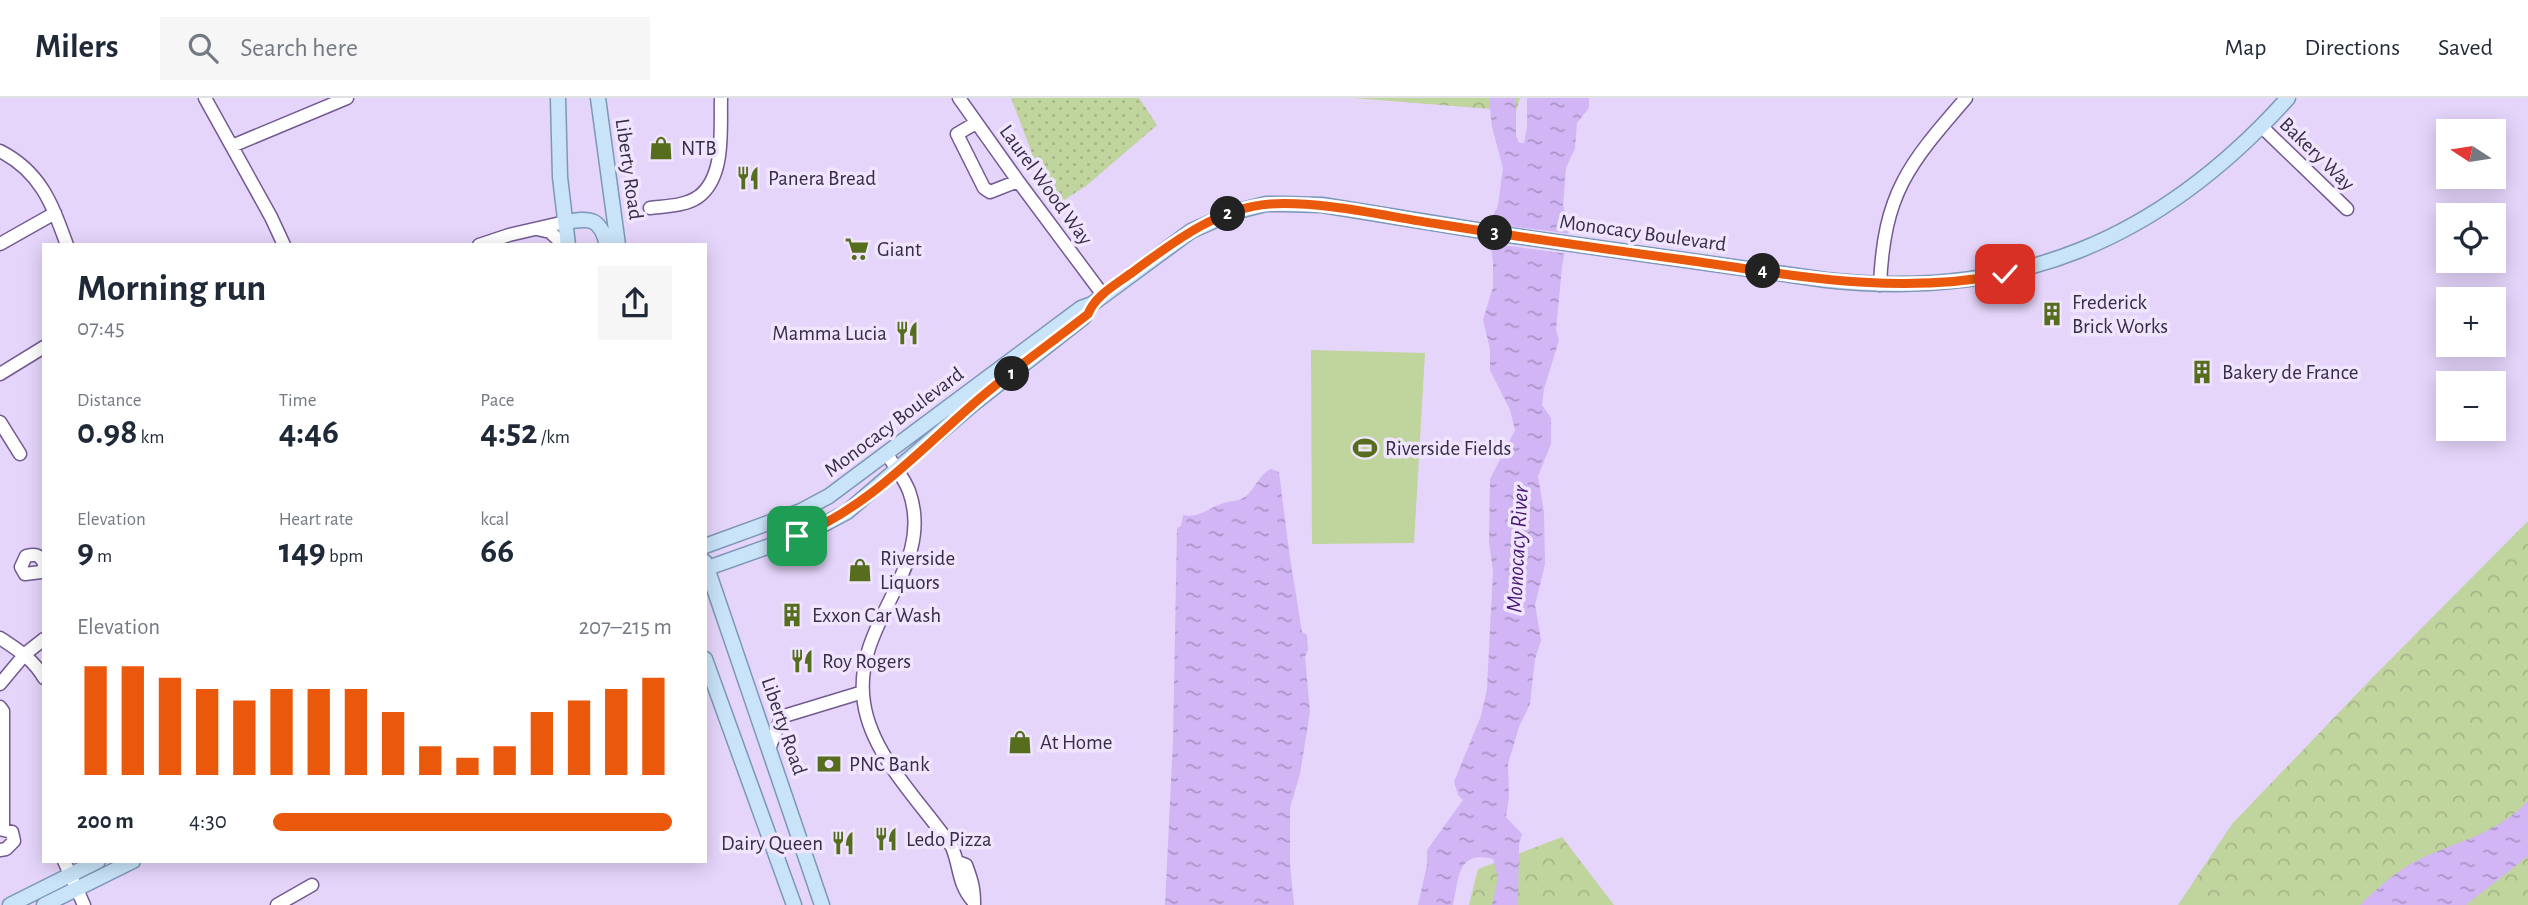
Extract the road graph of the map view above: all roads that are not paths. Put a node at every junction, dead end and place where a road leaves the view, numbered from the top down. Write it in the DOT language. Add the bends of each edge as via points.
graph roads {
  1 [pos="205,98"];
  2 [pos="347,98"];
  3 [pos="558,98"];
  4 [pos="598,98"];
  5 [pos="721,98"];
  6 [pos="959,98"];
  7 [pos="1966,98"];
  8 [pos="2288,98"];
  9 [pos="976,122"];
  10 [pos="2262,127"];
  11 [pos="232,146"];
  12 [pos="0,151"];
  13 [pos="1018,181"];
  14 [pos="650,208"];
  15 [pos="2347,209"];
  16 [pos="55,213"];
  17 [pos="565,222"];
  18 [pos="534,228"];
  19 [pos="67,243"];
  20 [pos="283,243"];
  21 [pos="485,243"];
  22 [pos="564,243"];
  23 [pos="566,243"];
  24 [pos="606,243"];
  25 [pos="618,243"];
  26 [pos="0,244"];
  27 [pos="1880,285"];
  28 [pos="1098,299"];
  29 [pos="42,348"];
  30 [pos="0,374"];
  31 [pos="0,422"];
  32 [pos="20,454"];
  33 [pos="887,454"];
  34 [pos="897,470"];
  35 [pos="707,545"];
  36 [pos="707,566"];
  37 [pos="707,569"];
  38 [pos="0,638"];
  39 [pos="42,641"];
  40 [pos="25,654"];
  41 [pos="707,665"];
  42 [pos="42,674"];
  43 [pos="0,684"];
  44 [pos="863,692"];
  45 [pos="0,707"];
  46 [pos="769,750"];
  47 [pos="1,829"];
  48 [pos="0,850"];
  49 [pos="94,863"];
  50 [pos="123,863"];
  51 [pos="71,874"];
  52 [pos="312,885"];
  53 [pos="974,903"];
  54 [pos="10,905"];
  55 [pos="44,905"];
  56 [pos="84,905"];
  57 [pos="277,905"];
  58 [pos="794,905"];
  59 [pos="822,905"];
  1 -- 11 [label="street"];
  2 -- 11 [label="street"];
  3 -- 17 [label="main road"];
  4 -- 25 [label="main road, Liberty Road"];
  5 -- 14 [label="street" via="718,152 707,188 690,201"];
  6 -- 9 [label="street, Laurel Wood Way"];
  7 -- 27 [label="street" via="1921,150 1900,186 1885,232"];
  8 -- 10 [label="main road, Monocacy Boulevard"];
  9 -- 13 [label="street, Laurel Wood Way"];
  9 -- 13 [label="street" via="957,134 984,188 990,192"];
  10 -- 15 [label="street, Bakery Way"];
  10 -- 27 [label="main road, Monocacy Boulevard" via="2162,210 2073,254 1981,279"];
  11 -- 20 [label="street"];
  12 -- 16 [label="street" via="26,168 42,186"];
  13 -- 28 [label="street, Laurel Wood Way"];
  16 -- 19 [label="street"];
  16 -- 26 [label="street"];
  17 -- 18 [label="street"];
  17 -- 23 [label="main road"];
  17 -- 24 [label="main road" via="594,221"];
  18 -- 21 [label="street"];
  18 -- 22 [label="street" via="550,232"];
  27 -- 28 [label="main road, Monocacy Boulevard" via="1322,205 1266,204 1191,231"];
  28 -- 33 [label="main road, Monocacy Boulevard" via="1081,307"];
  28 -- 34 [label="main road, Monocacy Boulevard" via="1088,314"];
  29 -- 30 [label="street"];
  31 -- 32 [label="street"];
  33 -- 34 [label="street"];
  33 -- 35 [label="main road, Monocacy Boulevard" via="815,505"];
  34 -- 36 [label="main road, Monocacy Boulevard" via="859,504 823,526"];
  34 -- 44 [label="street" via="912,505 912,546 868,646"];
  37 -- 46 [label="main road, Liberty Road"];
  38 -- 40 [label="street"];
  39 -- 40 [label="street"];
  40 -- 42 [label="street"];
  40 -- 43 [label="street"];
  41 -- 58 [label="main road"];
  44 -- 46 [label="street" via="784,716"];
  44 -- 53 [label="street" via="879,746 952,847 966,893"];
  45 -- 47 [label="street" via="4,711"];
  46 -- 59 [label="main road, Liberty Road"];
  47 -- 48 [label="street" via="12,831 14,841"];
  49 -- 51 [label="main road"];
  50 -- 51 [label="main road"];
  51 -- 54 [label="main road"];
  51 -- 55 [label="main road"];
  51 -- 56 [label="street"];
  52 -- 57 [label="street"];
}
